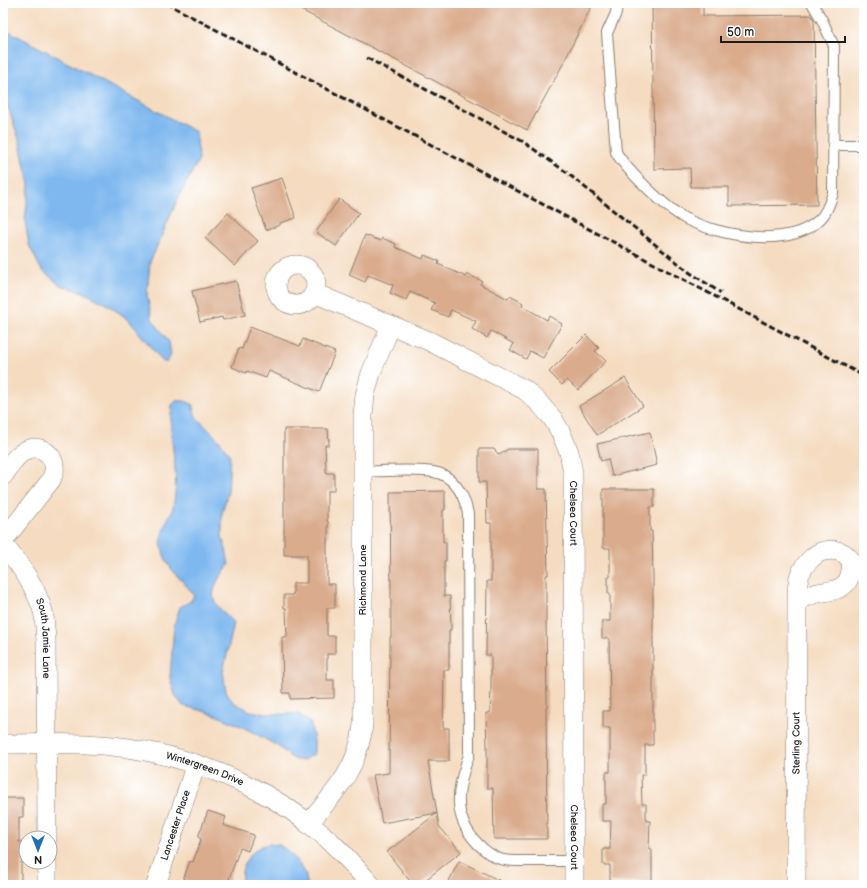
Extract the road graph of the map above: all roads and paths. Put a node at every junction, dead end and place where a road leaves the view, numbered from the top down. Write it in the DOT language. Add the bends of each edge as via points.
graph roads {
  1 [pos="617,3"];
  2 [pos="812,3"];
  3 [pos="834,145"];
  4 [pos="864,145"];
  5 [pos="314,293"];
  6 [pos="391,325"];
  7 [pos="363,472"];
  8 [pos="3,476"];
  9 [pos="3,542"];
  10 [pos="796,601"];
  11 [pos="3,744"];
  12 [pos="47,744"];
  13 [pos="196,764"];
  14 [pos="308,824"];
  15 [pos="47,830"];
  16 [pos="574,861"];
  17 [pos="47,870"];
  18 [pos="47,885"];
  19 [pos="156,885"];
  20 [pos="371,885"];
  21 [pos="574,885"];
  22 [pos="796,885"];
  1 -- 3 [label="lane" via="616,13 607,33 616,152 620,160 656,196 685,218 715,231 742,235 776,237 807,228 820,220 833,193"];
  2 -- 3 [label="lane" via="834,46"];
  3 -- 4 [label="lane"];
  5 -- 6 [label="street, Chelsea Court"];
  6 -- 7 [label="street, Richmond Lane" via="371,373 365,395"];
  6 -- 16 [label="street, Chelsea Court" via="429,340 525,390 553,419 569,452 573,473"];
  7 -- 14 [label="street, Richmond Lane" via="362,740 347,775"];
  7 -- 16 [label="lane" via="425,471 441,474 452,482 466,501 469,755 460,781 458,797 467,830 487,852 500,859"];
  8 -- 9 [label="street" via="16,457 31,448 42,449 49,454 53,463 51,480"];
  9 -- 12 [label="street, South Jamie Lane" via="22,567 43,612 46,640"];
  10 -- 22 [label="street, Sterling Court"];
  11 -- 12 [label="street, Wintergreen Drive"];
  12 -- 13 [label="street, Wintergreen Drive" via="88,744 142,750"];
  12 -- 15 [label="street"];
  13 -- 14 [label="street, Wintergreen Drive" via="265,794 294,811"];
  13 -- 19 [label="street, Lancester Place"];
  14 -- 20 [label="street, Wintergreen Drive" via="323,834"];
  16 -- 21 [label="street, Chelsea Court"];
  17 -- 18 [label="street"];
}
